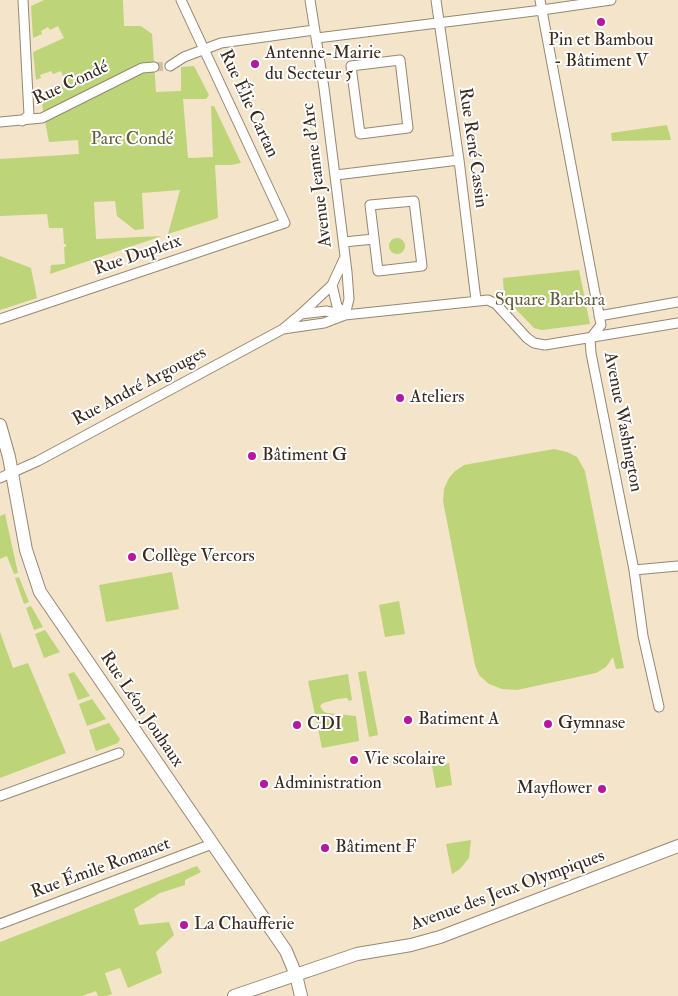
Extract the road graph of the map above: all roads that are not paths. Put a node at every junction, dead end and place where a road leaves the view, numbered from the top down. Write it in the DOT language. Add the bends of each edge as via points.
graph roads {
  1 [pos="24,0"];
  2 [pos="181,0"];
  3 [pos="310,0"];
  4 [pos="436,0"];
  5 [pos="540,0"];
  6 [pos="611,0"];
  7 [pos="542,10"];
  8 [pos="440,23"];
  9 [pos="316,34"];
  10 [pos="204,49"];
  11 [pos="170,66"];
  12 [pos="351,66"];
  13 [pos="154,67"];
  14 [pos="26,120"];
  15 [pos="0,122"];
  16 [pos="459,160"];
  17 [pos="336,175"];
  18 [pos="285,223"];
  19 [pos="374,239"];
  20 [pos="344,242"];
  21 [pos="344,258"];
  22 [pos="332,285"];
  23 [pos="476,300"];
  24 [pos="678,302"];
  25 [pos="301,314"];
  26 [pos="345,315"];
  27 [pos="599,316"];
  28 [pos="0,319"];
  29 [pos="678,323"];
  30 [pos="283,329"];
  31 [pos="590,339"];
  32 [pos="0,424"];
  33 [pos="6,475"];
  34 [pos="678,566"];
  35 [pos="634,570"];
  36 [pos="659,706"];
  37 [pos="119,753"];
  38 [pos="0,796"];
  39 [pos="212,844"];
  40 [pos="678,846"];
  41 [pos="0,924"];
  42 [pos="296,975"];
  43 [pos="234,996"];
  44 [pos="301,996"];
  1 -- 14 [label="street" via="29,115"];
  2 -- 10 [label="street, Rue Élie Cartan"];
  3 -- 9 [label="street, Avenue Jeanne d'Arc"];
  4 -- 8 [label="street, Rue René Cassin"];
  5 -- 7 [label="street, Avenue Washington"];
  6 -- 7 [label="street"];
  7 -- 8 [label="street"];
  7 -- 27 [label="street, Avenue Washington"];
  8 -- 9 [label="street"];
  8 -- 16 [label="street, Rue René Cassin"];
  9 -- 10 [label="street" via="220,43"];
  9 -- 17 [label="street, Avenue Jeanne d'Arc"];
  10 -- 11 [label="street"];
  10 -- 18 [label="street, Rue Élie Cartan"];
  12 -- 12 [label="street" via="400,60 408,128 360,134"];
  13 -- 14 [label="street, Rue Condé" via="142,68 42,118"];
  14 -- 15 [label="street, Rue Condé"];
  16 -- 17 [label="street"];
  16 -- 23 [label="street, Rue René Cassin"];
  17 -- 20 [label="street, Avenue Jeanne d'Arc"];
  18 -- 28 [label="street, Rue Dupleix"];
  19 -- 19 [label="street" via="370,205 414,201 422,266 378,271"];
  19 -- 20 [label="street"];
  20 -- 21 [label="street, Avenue Jeanne d'Arc"];
  21 -- 22 [label="street, Avenue Jeanne d'Arc"];
  21 -- 26 [label="street, Avenue Jeanne d'Arc" via="349,299"];
  22 -- 25 [label="street, Rue André Argouges"];
  22 -- 26 [label="street" via="336,306"];
  23 -- 26 [label="street"];
  23 -- 31 [label="street" via="496,304 534,343 545,345"];
  24 -- 27 [label="street"];
  25 -- 26 [label="street" via="326,311"];
  25 -- 30 [label="street, Rue André Argouges"];
  26 -- 30 [label="street, Rue André Argouges" via="324,323"];
  27 -- 31 [label="street, Avenue Washington" via="602,326"];
  29 -- 31 [label="street"];
  30 -- 33 [label="street, Rue André Argouges" via="38,461"];
  31 -- 35 [label="street, Avenue Washington"];
  32 -- 33 [label="street, Rue Léon Jouhaux"];
  33 -- 39 [label="street, Rue Léon Jouhaux" via="40,592"];
  34 -- 35 [label="street"];
  35 -- 36 [label="street, Avenue Washington" via="643,636"];
  37 -- 38 [label="street"];
  39 -- 41 [label="street, Rue Émile Romanet"];
  39 -- 42 [label="street, Rue Léon Jouhaux" via="286,951"];
  40 -- 42 [label="street, Avenue des Jeux Olympiques" via="440,938 357,954"];
  42 -- 43 [label="street, Avenue des Jeux Olympiques"];
  42 -- 44 [label="street, Rue Léon Jouhaux"];
}
